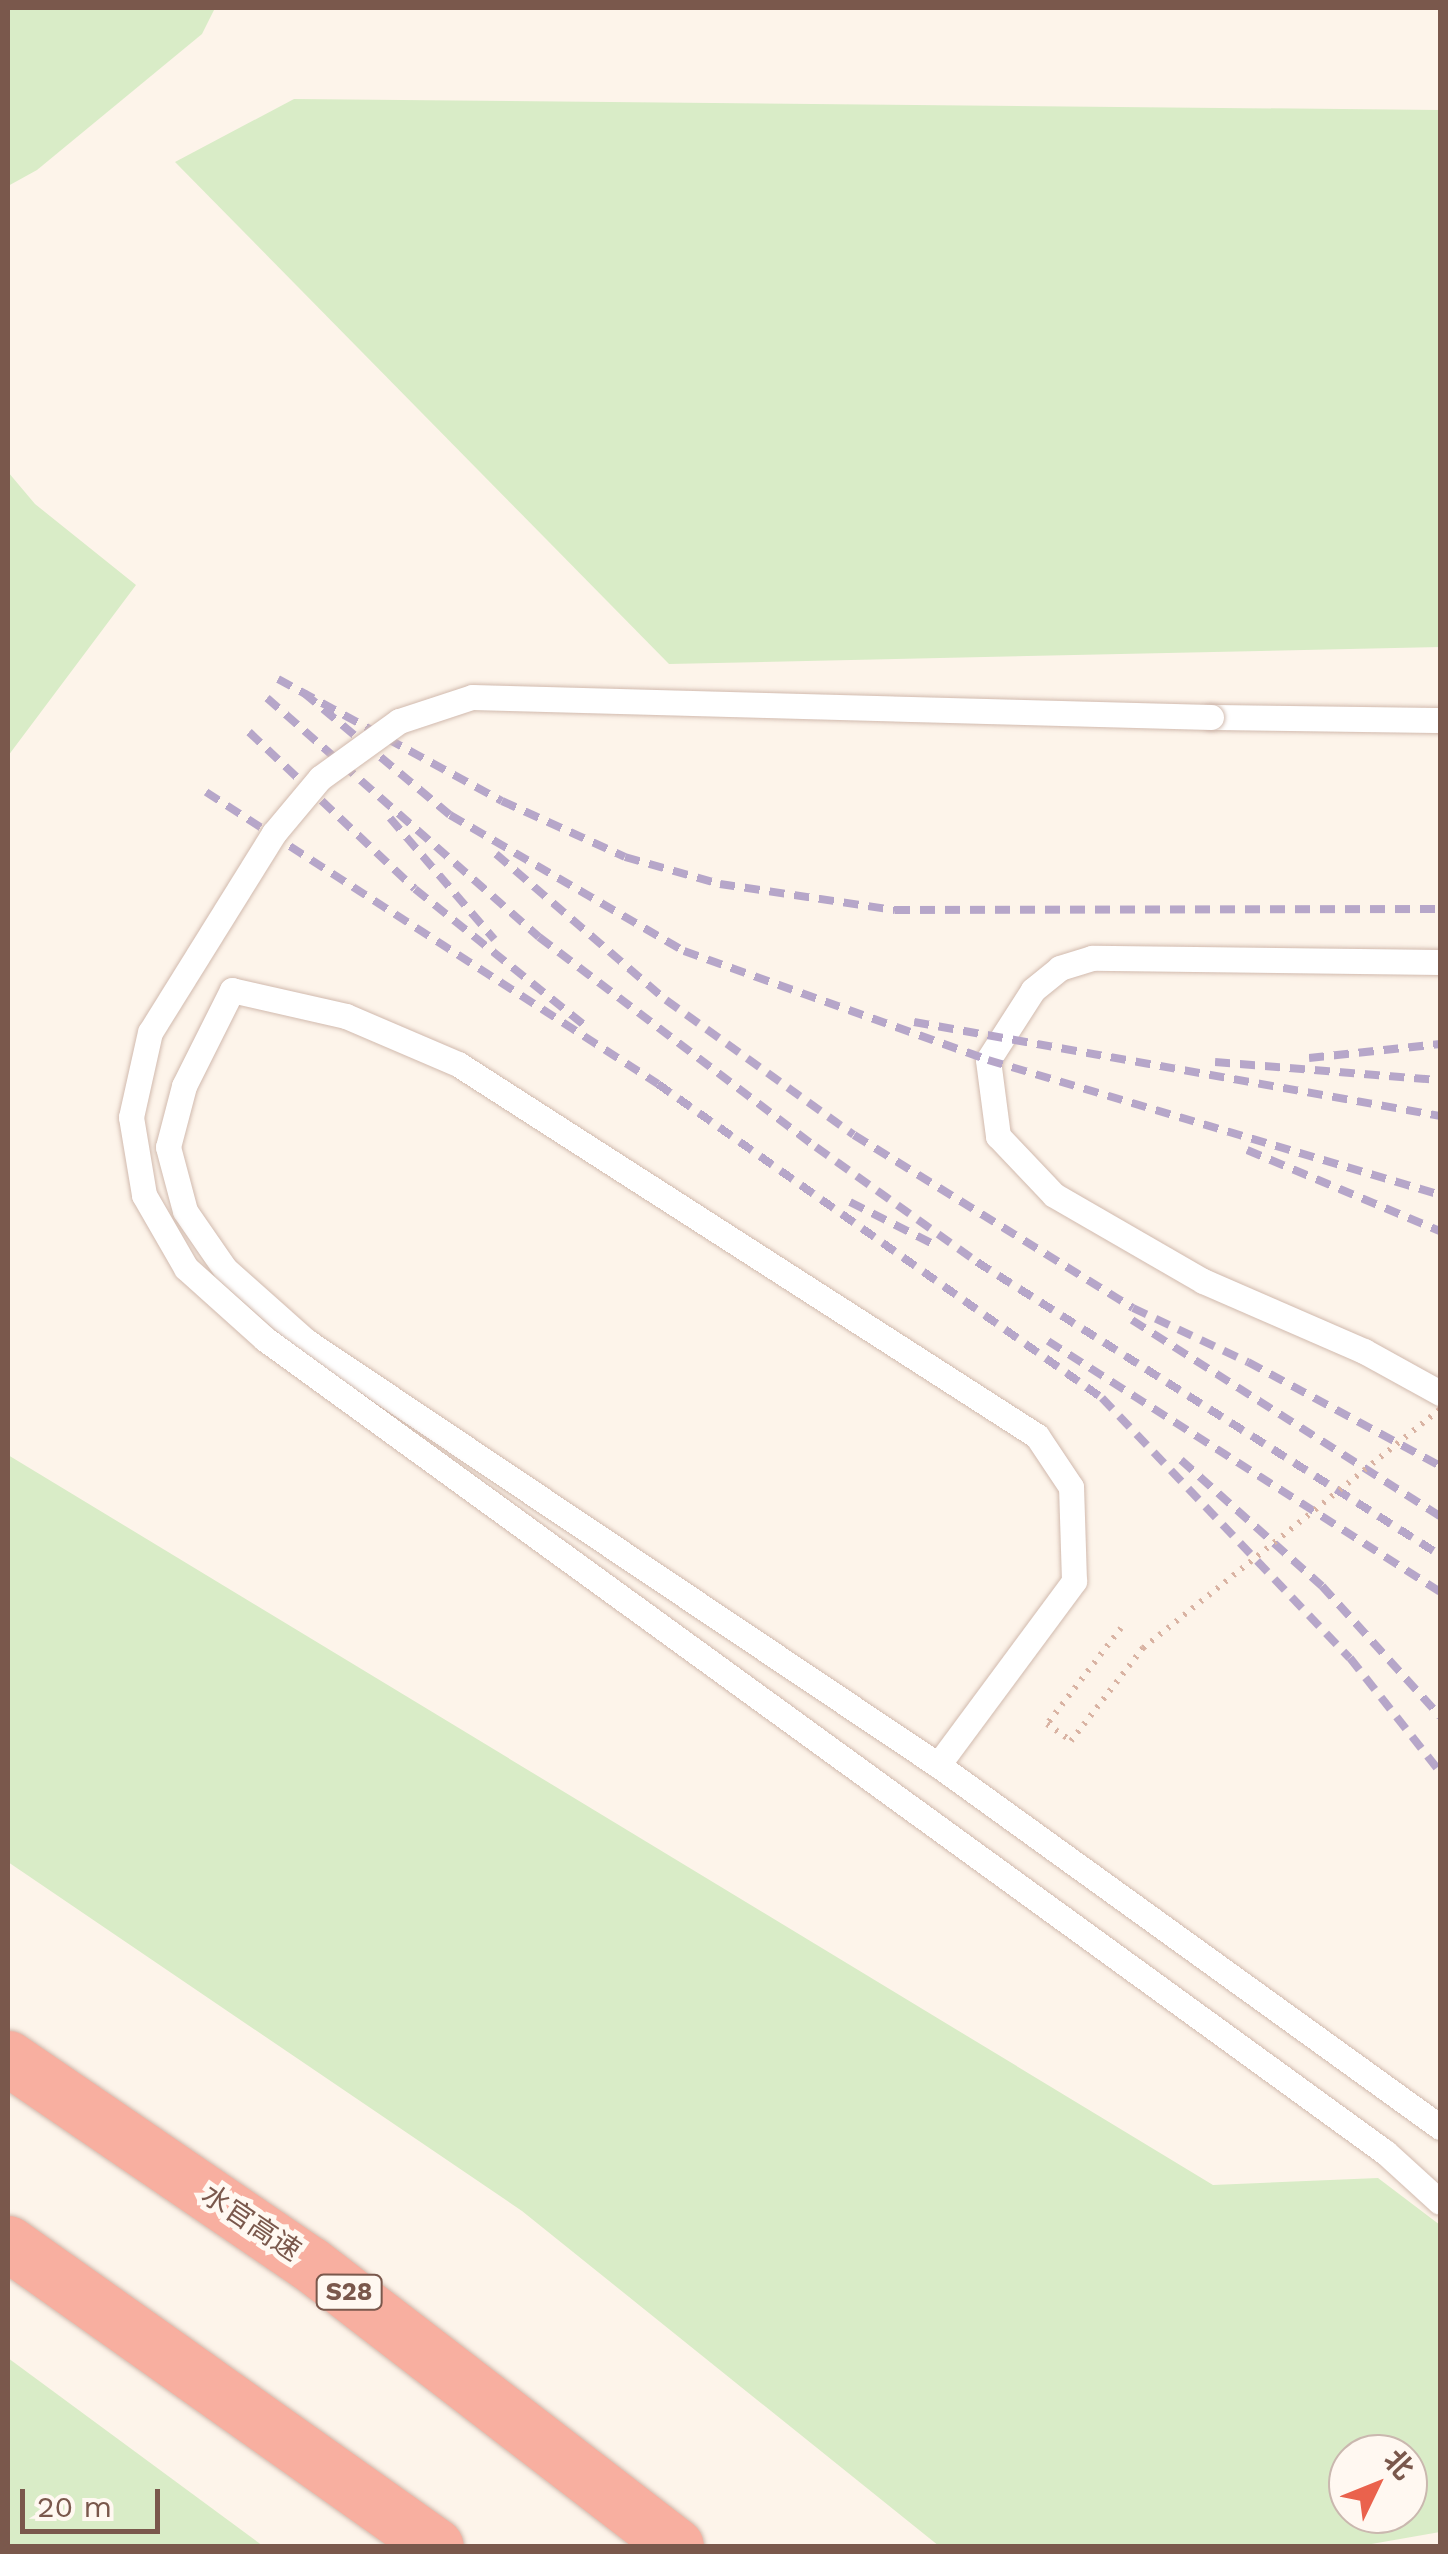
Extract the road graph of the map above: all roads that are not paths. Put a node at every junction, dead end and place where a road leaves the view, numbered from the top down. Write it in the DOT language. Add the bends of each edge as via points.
graph roads {
  1 [pos="1440,720"];
  2 [pos="1440,962"];
  3 [pos="1440,1394"];
  4 [pos="938,1765"];
  5 [pos="8,2058"];
  6 [pos="1440,2127"];
  7 [pos="1440,2202"];
  8 [pos="8,2243"];
  9 [pos="436,2546"];
  10 [pos="676,2546"];
  1 -- 7 [label="lane, bridge" via="472,697 399,722 320,778 274,833 150,1032 132,1118 144,1195 186,1268 265,1339 1385,2152"];
  2 -- 3 [label="lane" via="1092,958 1060,968 1033,990 988,1060 998,1136 1054,1195 1202,1281 1364,1351"];
  4 -- 4 [label="lane" via="1074,1580 1071,1488 1037,1436 458,1064 346,1016 232,990 184,1086 168,1147 185,1211 226,1269 306,1341"];
  4 -- 6 [label="lane"];
  5 -- 10 [label="highway, 水官高速 / S28" via="310,2262"];
  8 -- 9 [label="highway"];
}
